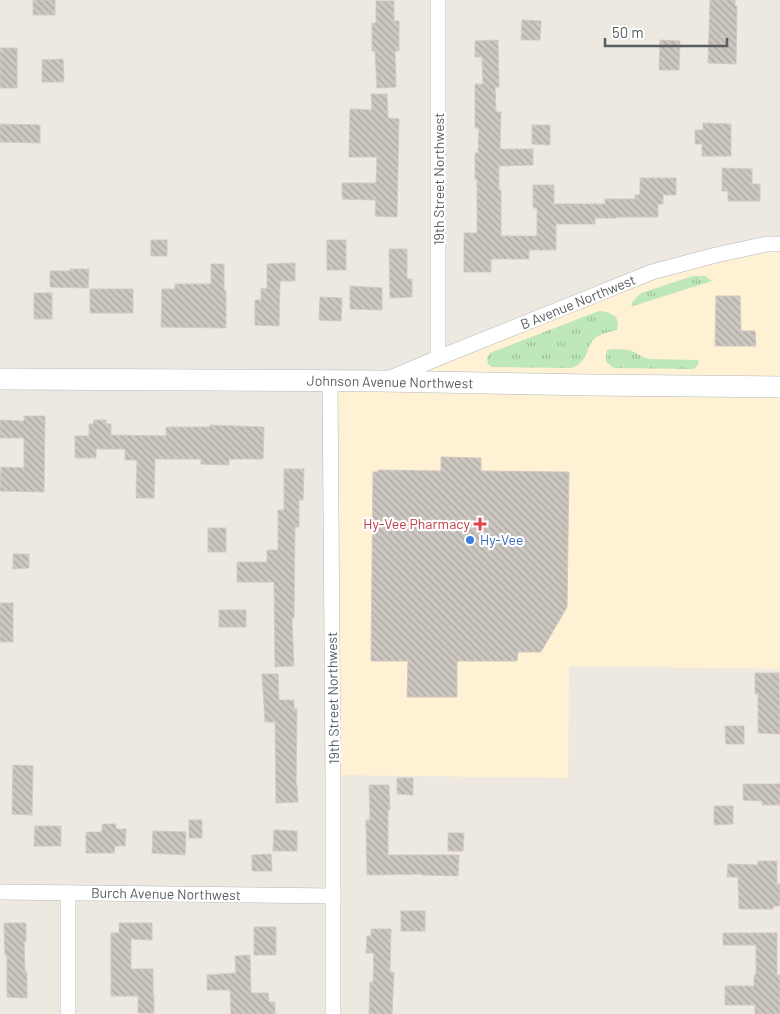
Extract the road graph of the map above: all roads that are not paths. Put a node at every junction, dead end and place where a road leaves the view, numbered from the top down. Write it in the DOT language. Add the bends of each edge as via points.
graph roads {
  1 [pos="438,0"];
  2 [pos="780,244"];
  3 [pos="438,358"];
  4 [pos="0,379"];
  5 [pos="330,381"];
  6 [pos="382,381"];
  7 [pos="780,387"];
  8 [pos="0,892"];
  9 [pos="68,893"];
  10 [pos="333,896"];
  11 [pos="68,1014"];
  12 [pos="334,1014"];
  1 -- 3 [label="street, 19th Street Northwest"];
  2 -- 3 [label="street, B Avenue Northwest" via="716,254 652,272"];
  3 -- 6 [label="street, B Avenue Northwest"];
  4 -- 5 [label="street, Johnson Avenue Northwest"];
  5 -- 6 [label="street, Johnson Avenue Northwest"];
  5 -- 10 [label="street, 19th Street Northwest"];
  6 -- 7 [label="street, Johnson Avenue Northwest"];
  8 -- 9 [label="street, Burch Avenue Northwest"];
  9 -- 10 [label="street, Burch Avenue Northwest"];
  9 -- 11 [label="street"];
  10 -- 12 [label="street, 19th Street Northwest"];
}
